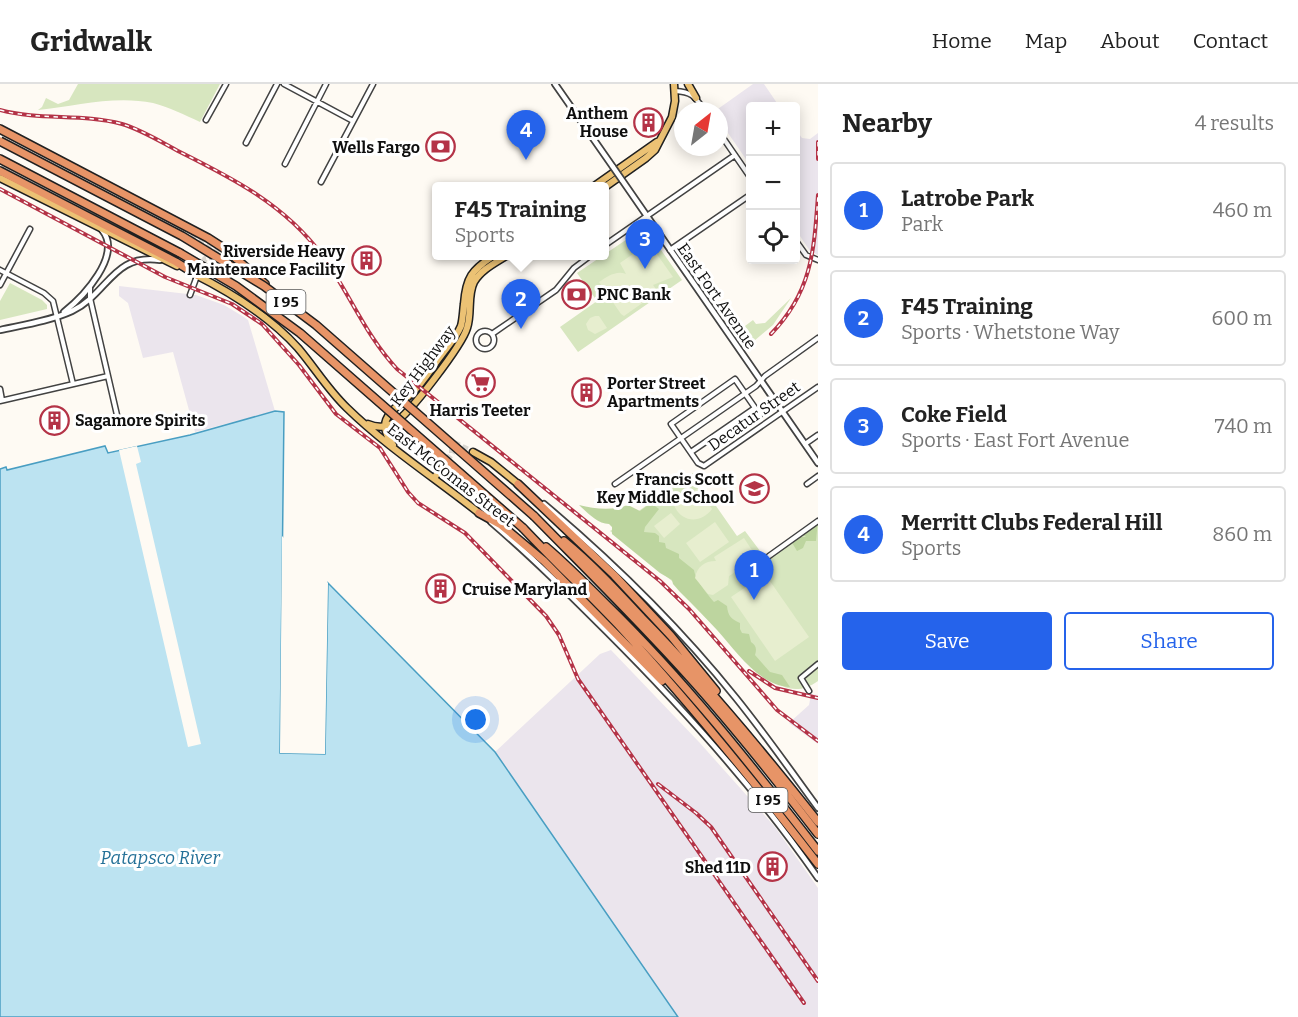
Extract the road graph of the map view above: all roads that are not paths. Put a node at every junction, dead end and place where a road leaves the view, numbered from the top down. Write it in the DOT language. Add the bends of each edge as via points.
graph roads {
  1 [pos="226,84"];
  2 [pos="278,84"];
  3 [pos="284,84"];
  4 [pos="327,84"];
  5 [pos="373,84"];
  6 [pos="556,84"];
  7 [pos="688,84"];
  8 [pos="674,88"];
  9 [pos="696,98"];
  10 [pos="317,102"];
  11 [pos="699,102"];
  12 [pos="206,120"];
  13 [pos="353,121"];
  14 [pos="0,129"];
  15 [pos="0,141"];
  16 [pos="658,142"];
  17 [pos="246,143"];
  18 [pos="728,145"];
  19 [pos="735,155"];
  20 [pos="0,159"];
  21 [pos="285,164"];
  22 [pos="0,171"];
  23 [pos="746,171"];
  24 [pos="0,178"];
  25 [pos="321,182"];
  26 [pos="599,182"];
  27 [pos="609,184"];
  28 [pos="746,198"];
  29 [pos="646,216"];
  30 [pos="98,227"];
  31 [pos="30,229"];
  32 [pos="609,242"];
  33 [pos="800,247"];
  34 [pos="670,250"];
  35 [pos="486,260"];
  36 [pos="499,260"];
  37 [pos="583,260"];
  38 [pos="818,260"];
  39 [pos="166,261"];
  40 [pos="0,270"];
  41 [pos="197,273"];
  42 [pos="6,274"];
  43 [pos="266,284"];
  44 [pos="0,285"];
  45 [pos="90,287"];
  46 [pos="190,295"];
  47 [pos="90,298"];
  48 [pos="81,305"];
  49 [pos="93,312"];
  50 [pos="57,316"];
  51 [pos="0,330"];
  52 [pos="492,334"];
  53 [pos="818,338"];
  54 [pos="108,376"];
  55 [pos="761,381"];
  56 [pos="73,384"];
  57 [pos="818,387"];
  58 [pos="0,389"];
  59 [pos="745,393"];
  60 [pos="1,401"];
  61 [pos="755,408"];
  62 [pos="782,411"];
  63 [pos="117,415"];
  64 [pos="760,415"];
  65 [pos="359,419"];
  66 [pos="385,427"];
  67 [pos="818,435"];
  68 [pos="681,438"];
  69 [pos="805,444"];
  70 [pos="397,449"];
  71 [pos="473,452"];
  72 [pos="691,452"];
  73 [pos="818,463"];
  74 [pos="442,468"];
  75 [pos="818,476"];
  76 [pos="434,478"];
  77 [pos="518,484"];
  78 [pos="615,484"];
  79 [pos="807,484"];
  80 [pos="479,513"];
  81 [pos="534,516"];
  82 [pos="818,521"];
  83 [pos="524,528"];
  84 [pos="769,556"];
  85 [pos="818,664"];
  86 [pos="809,691"];
  87 [pos="736,720"];
  88 [pos="716,737"];
  89 [pos="818,808"];
  90 [pos="818,822"];
  91 [pos="818,834"];
  92 [pos="818,851"];
  93 [pos="818,864"];
  94 [pos="818,878"];
  1 -- 12 [label="street"];
  2 -- 17 [label="street"];
  3 -- 10 [label="street"];
  4 -- 10 [label="street"];
  5 -- 13 [label="street"];
  6 -- 29 [label="street, East Fort Avenue, bridge"];
  7 -- 9 [label="main road"];
  8 -- 9 [label="street"];
  8 -- 16 [label="main road" via="672,117"];
  9 -- 11 [label="street"];
  10 -- 13 [label="street"];
  10 -- 21 [label="street"];
  13 -- 25 [label="street"];
  14 -- 43 [label="highway" via="215,242"];
  15 -- 81 [label="highway, I 95, bridge" via="190,240 264,286 316,325"];
  16 -- 26 [label="main road"];
  16 -- 27 [label="main road" via="650,155"];
  18 -- 19 [label="street"];
  19 -- 23 [label="street"];
  19 -- 29 [label="street"];
  20 -- 83 [label="highway, I 95, bridge" via="180,253 255,300 312,343"];
  22 -- 41 [label="highway"];
  24 -- 30 [label="main road, East McComas Street"];
  28 -- 34 [label="street"];
  29 -- 32 [label="street"];
  29 -- 34 [label="street, East Fort Avenue"];
  30 -- 39 [label="main road, East McComas Street"];
  30 -- 45 [label="street" via="109,242 106,258"];
  31 -- 42 [label="street"];
  33 -- 38 [label="street"];
  34 -- 55 [label="street, East Fort Avenue"];
  35 -- 66 [label="main road, Key Highway" via="467,282 456,337 412,393 391,411"];
  36 -- 66 [label="main road, Key Highway" via="475,282 468,326 459,344 402,417"];
  37 -- 52 [label="street" via="556,290"];
  39 -- 41 [label="main road, East McComas Street"];
  39 -- 47 [label="street" via="146,259 127,263"];
  40 -- 42 [label="street"];
  41 -- 46 [label="street"];
  41 -- 65 [label="main road, East McComas Street" via="280,330"];
  42 -- 44 [label="street"];
  42 -- 50 [label="street" via="49,296"];
  45 -- 47 [label="street"];
  45 -- 50 [label="street"];
  47 -- 48 [label="street"];
  47 -- 49 [label="street"];
  48 -- 49 [label="street"];
  48 -- 50 [label="street"];
  49 -- 54 [label="street"];
  50 -- 51 [label="street"];
  50 -- 56 [label="street"];
  52 -- 52 [label="street" via="486,330 479,332 477,345 484,349 492,346"];
  53 -- 55 [label="street"];
  54 -- 56 [label="street"];
  54 -- 63 [label="street"];
  55 -- 59 [label="street"];
  55 -- 62 [label="street, East Fort Avenue"];
  56 -- 60 [label="street"];
  57 -- 62 [label="street, Decatur Street"];
  58 -- 60 [label="street"];
  59 -- 61 [label="street"];
  59 -- 68 [label="street"];
  59 -- 68 [label="street" via="735,379 671,424"];
  61 -- 64 [label="street"];
  61 -- 72 [label="street"];
  62 -- 69 [label="street, East Fort Avenue"];
  62 -- 72 [label="street, Decatur Street" via="704,466"];
  65 -- 66 [label="main road, Key Highway"];
  65 -- 70 [label="main road, East McComas Street"];
  66 -- 70 [label="main road, Key Highway"];
  67 -- 69 [label="street"];
  68 -- 72 [label="street"];
  68 -- 78 [label="street"];
  69 -- 73 [label="street, East Fort Avenue"];
  70 -- 76 [label="main road, East McComas Street"];
  71 -- 77 [label="main road, East McComas Street"];
  74 -- 76 [label="main road"];
  75 -- 79 [label="street"];
  76 -- 80 [label="main road, East McComas Street"];
  77 -- 87 [label="highway" via="642,604 695,664"];
  77 -- 89 [label="street, East McComas Street" via="592,545 653,604 735,697"];
  80 -- 88 [label="highway" via="501,525 556,573"];
  80 -- 94 [label="street, East McComas Street" via="547,572 650,676 752,791"];
  81 -- 87 [label="highway, I 95" via="626,601"];
  81 -- 91 [label="highway, I 95" via="691,678"];
  82 -- 84 [label="street"];
  83 -- 88 [label="highway, I 95" via="622,629"];
  83 -- 92 [label="highway, I 95" via="574,572 664,664"];
  85 -- 86 [label="street" via="801,678"];
  87 -- 90 [label="highway, I 95"];
  88 -- 93 [label="highway, I 95"];
}
